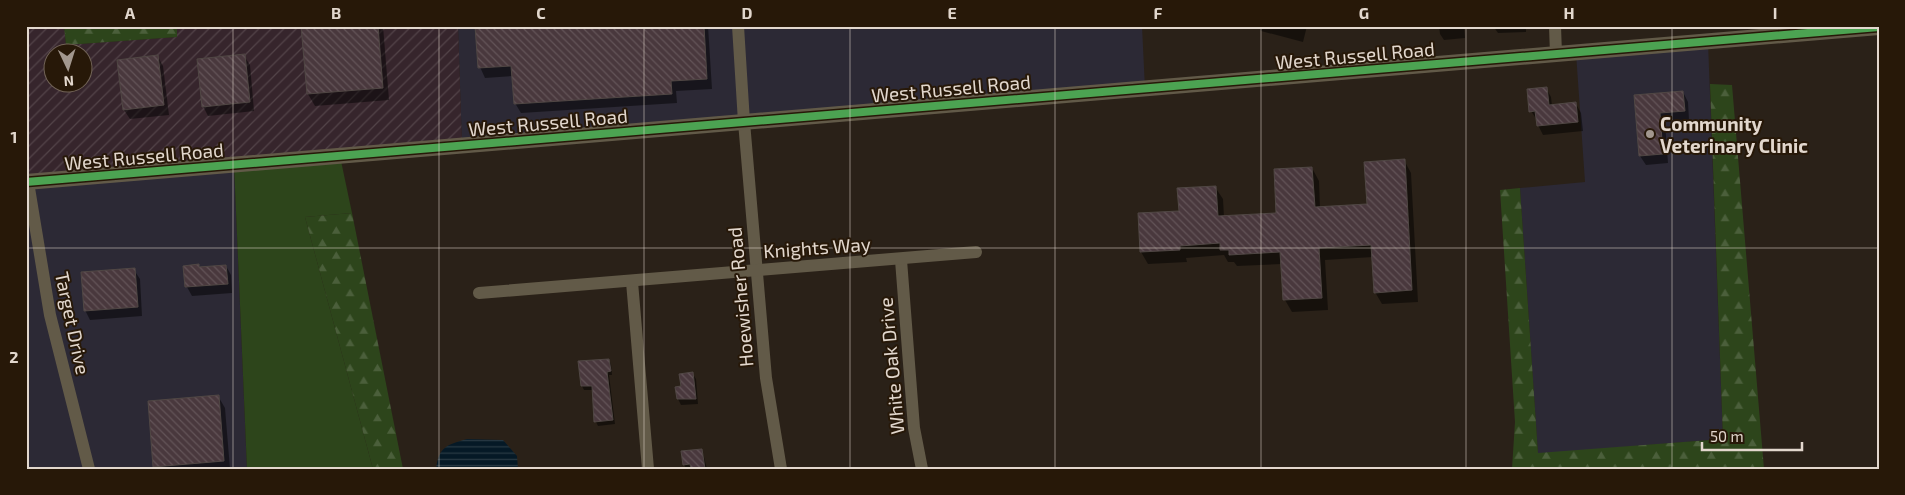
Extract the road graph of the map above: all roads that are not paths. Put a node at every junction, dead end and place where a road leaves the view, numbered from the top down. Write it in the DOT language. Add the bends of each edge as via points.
graph roads {
  1 [pos="738,26"];
  2 [pos="1554,26"];
  3 [pos="1879,27"];
  4 [pos="1556,54"];
  5 [pos="744,122"];
  6 [pos="27,182"];
  7 [pos="976,252"];
  8 [pos="901,260"];
  9 [pos="756,271"];
  10 [pos="632,282"];
  11 [pos="479,293"];
  12 [pos="89,469"];
  13 [pos="648,469"];
  14 [pos="781,469"];
  15 [pos="922,469"];
  1 -- 5 [label="street, Hoewisher Road"];
  2 -- 4 [label="street"];
  3 -- 4 [label="street, West Russell Road"];
  4 -- 5 [label="street, West Russell Road"];
  5 -- 6 [label="street, West Russell Road"];
  5 -- 9 [label="street, Hoewisher Road"];
  6 -- 12 [label="street, Target Drive" via="50,315"];
  7 -- 8 [label="street, Knights Way"];
  8 -- 9 [label="street, Knights Way"];
  8 -- 15 [label="street, White Oak Drive" via="914,428"];
  9 -- 10 [label="street, Knights Way"];
  9 -- 14 [label="street, Hoewisher Road" via="766,378"];
  10 -- 11 [label="street, Knights Way"];
  10 -- 13 [label="street"];
}
